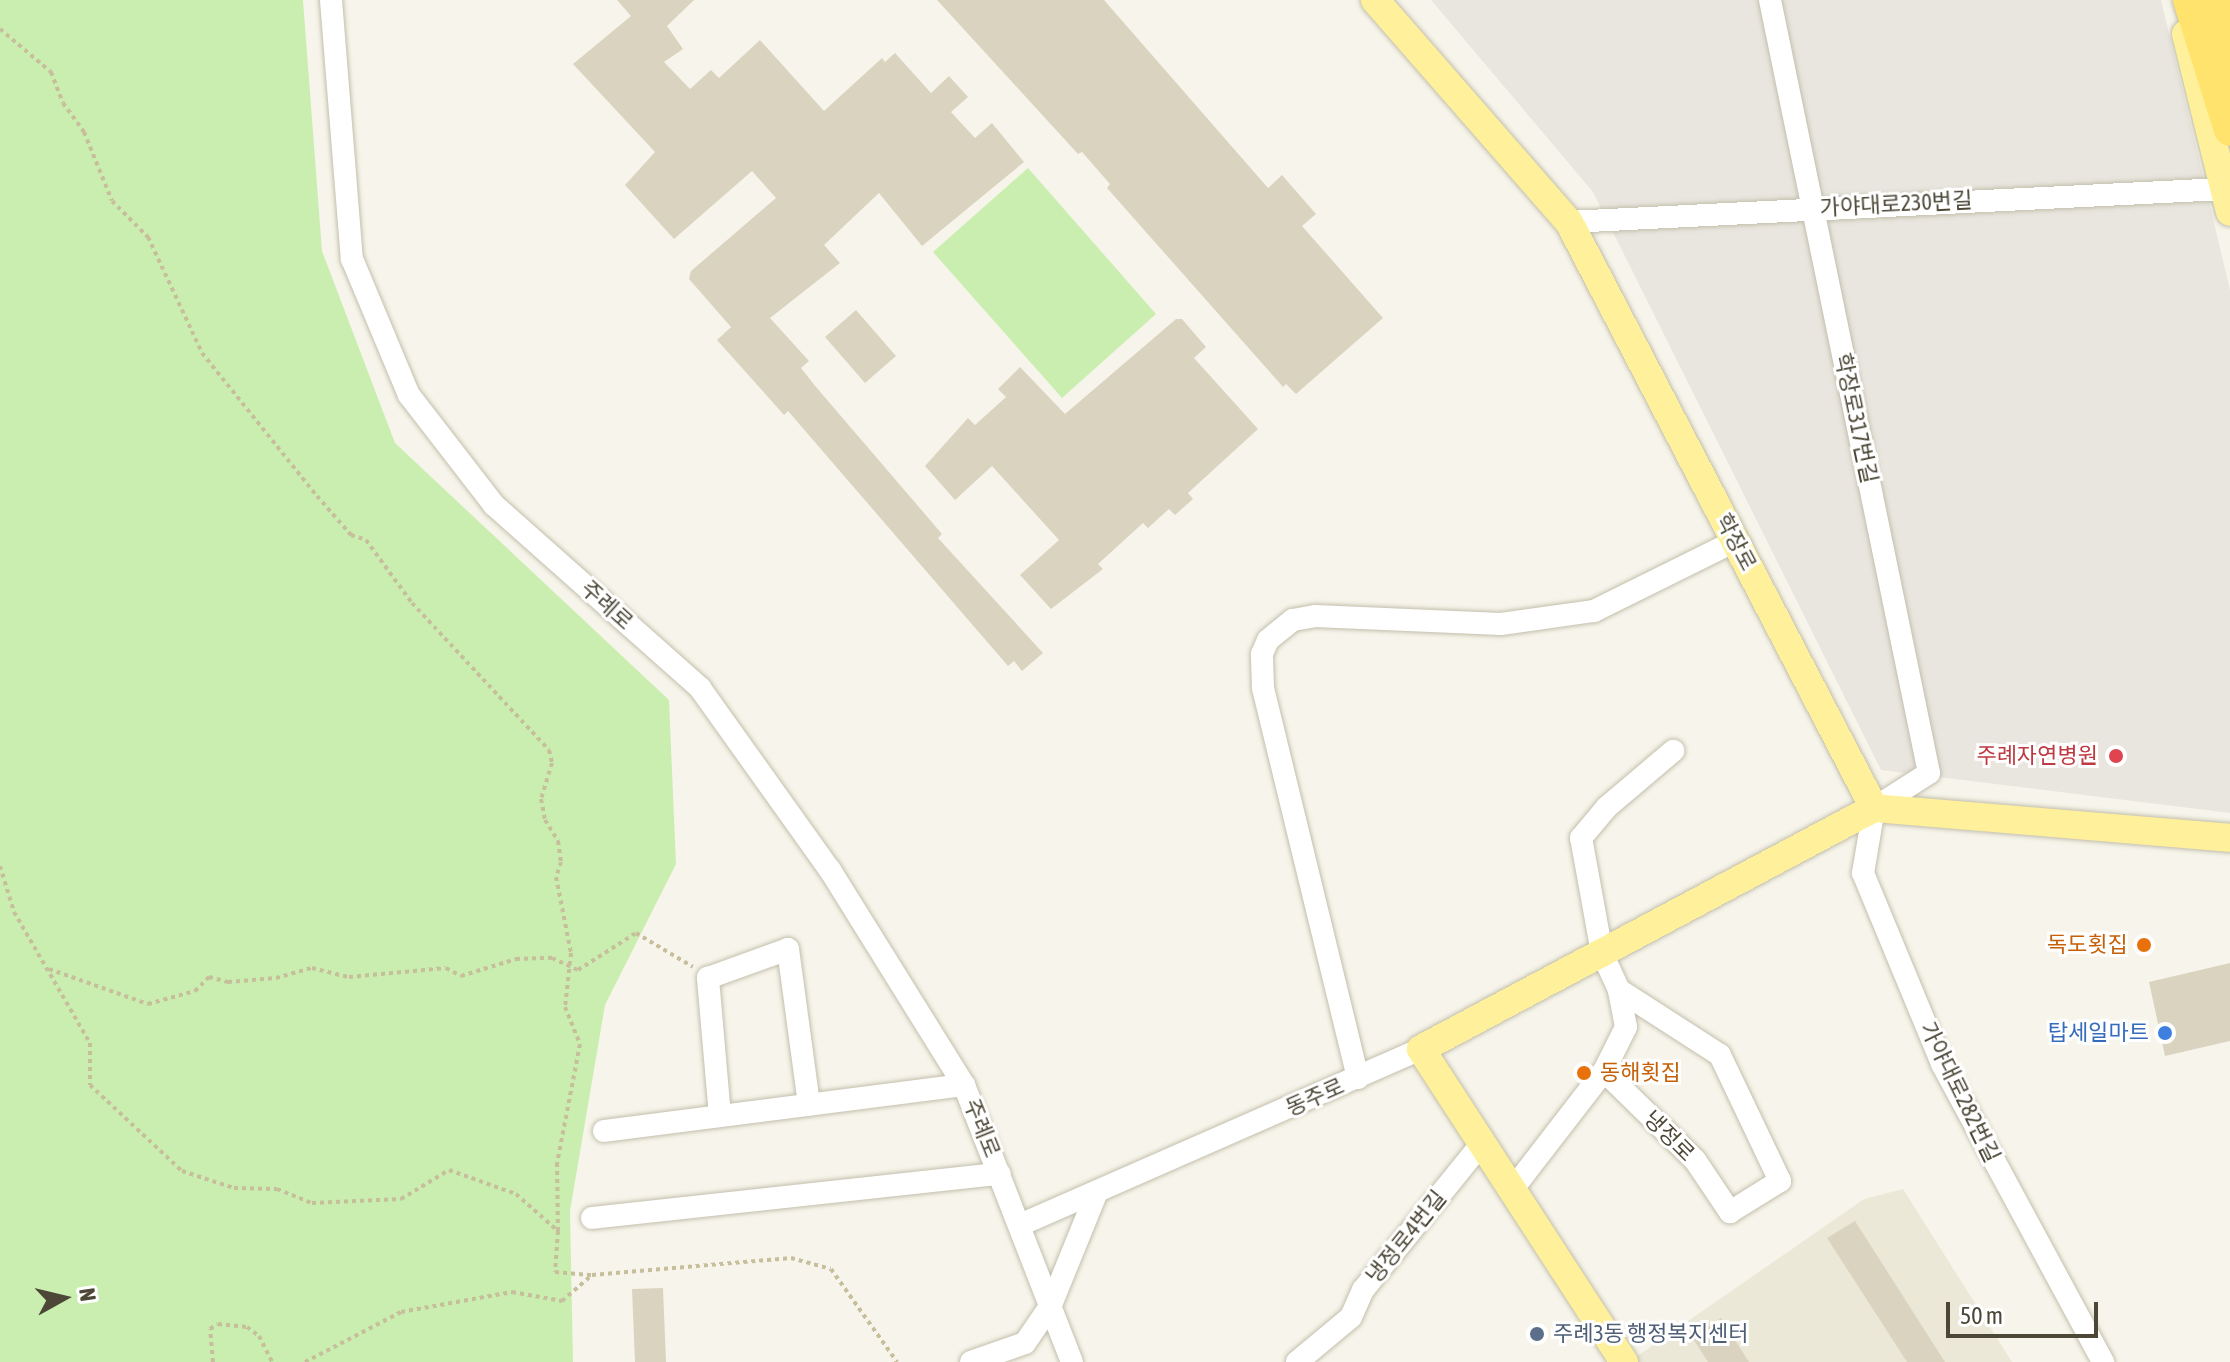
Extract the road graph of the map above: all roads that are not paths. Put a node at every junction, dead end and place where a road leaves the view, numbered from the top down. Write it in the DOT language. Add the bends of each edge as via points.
graph roads {
  1 [pos="331,0"];
  2 [pos="1375,0"];
  3 [pos="1770,0"];
  4 [pos="2178,0"];
  5 [pos="2189,0"];
  6 [pos="2204,0"];
  7 [pos="2217,0"];
  8 [pos="2230,61"];
  9 [pos="2230,116"];
  10 [pos="2230,130"];
  11 [pos="2226,201"];
  12 [pos="1813,208"];
  13 [pos="1569,222"];
  14 [pos="1735,541"];
  15 [pos="1673,751"];
  16 [pos="1874,808"];
  17 [pos="2230,838"];
  18 [pos="1602,953"];
  19 [pos="1619,990"];
  20 [pos="1421,1049"];
  21 [pos="1604,1071"];
  22 [pos="1358,1078"];
  23 [pos="964,1085"];
  24 [pos="809,1105"];
  25 [pos="720,1116"];
  26 [pos="604,1131"];
  27 [pos="1482,1143"];
  28 [pos="1000,1174"];
  29 [pos="1512,1190"];
  30 [pos="1096,1194"];
  31 [pos="592,1218"];
  32 [pos="1020,1225"];
  33 [pos="1051,1305"];
  34 [pos="971,1362"];
  35 [pos="1072,1362"];
  36 [pos="1297,1362"];
  37 [pos="1624,1362"];
  38 [pos="2103,1362"];
  1 -- 23 [label="street, 주례로" via="352,259 409,395 494,505 700,688 830,870"];
  2 -- 13 [label="main road, 학장로"];
  3 -- 12 [label="street, 학장로317번길"];
  4 -- 11 [label="main road"];
  5 -- 10 [label="highway" via="2198,44"];
  6 -- 9 [label="main road"];
  7 -- 8 [label="highway"];
  11 -- 12 [label="street, 가야대로230번길"];
  12 -- 13 [label="street, 가야대로230번길"];
  12 -- 16 [label="street, 학장로317번길" via="1929,773"];
  13 -- 14 [label="main road, 학장로"];
  14 -- 16 [label="main road, 학장로"];
  14 -- 22 [label="street" via="1594,611 1501,624 1315,616 1293,620 1268,640 1262,654 1263,687"];
  15 -- 18 [label="street" via="1607,807 1581,838"];
  16 -- 17 [label="main road"];
  16 -- 18 [label="main road, 동주로"];
  16 -- 38 [label="street, 가야대로282번길" via="1863,873 1869,888 1942,1064"];
  18 -- 19 [label="street"];
  18 -- 20 [label="main road, 동주로"];
  19 -- 21 [label="street" via="1626,1027"];
  19 -- 21 [label="street, 냉정로" via="1720,1055 1780,1181 1730,1212 1695,1160"];
  20 -- 22 [label="street, 동주로"];
  20 -- 27 [label="main road"];
  21 -- 29 [label="street"];
  22 -- 30 [label="street, 동주로"];
  23 -- 24 [label="street"];
  23 -- 28 [label="street, 주례로"];
  24 -- 25 [label="street"];
  24 -- 25 [label="street" via="788,949 708,978"];
  25 -- 26 [label="street"];
  27 -- 29 [label="main road"];
  27 -- 36 [label="street, 냉정로4번길" via="1363,1290 1351,1317"];
  28 -- 31 [label="street, 주례로"];
  28 -- 32 [label="street, 주례로"];
  29 -- 37 [label="main road"];
  30 -- 32 [label="street, 동주로"];
  30 -- 33 [label="street"];
  32 -- 33 [label="street, 주례로"];
  33 -- 34 [label="street" via="1025,1343"];
  33 -- 35 [label="street, 주례로"];
}
